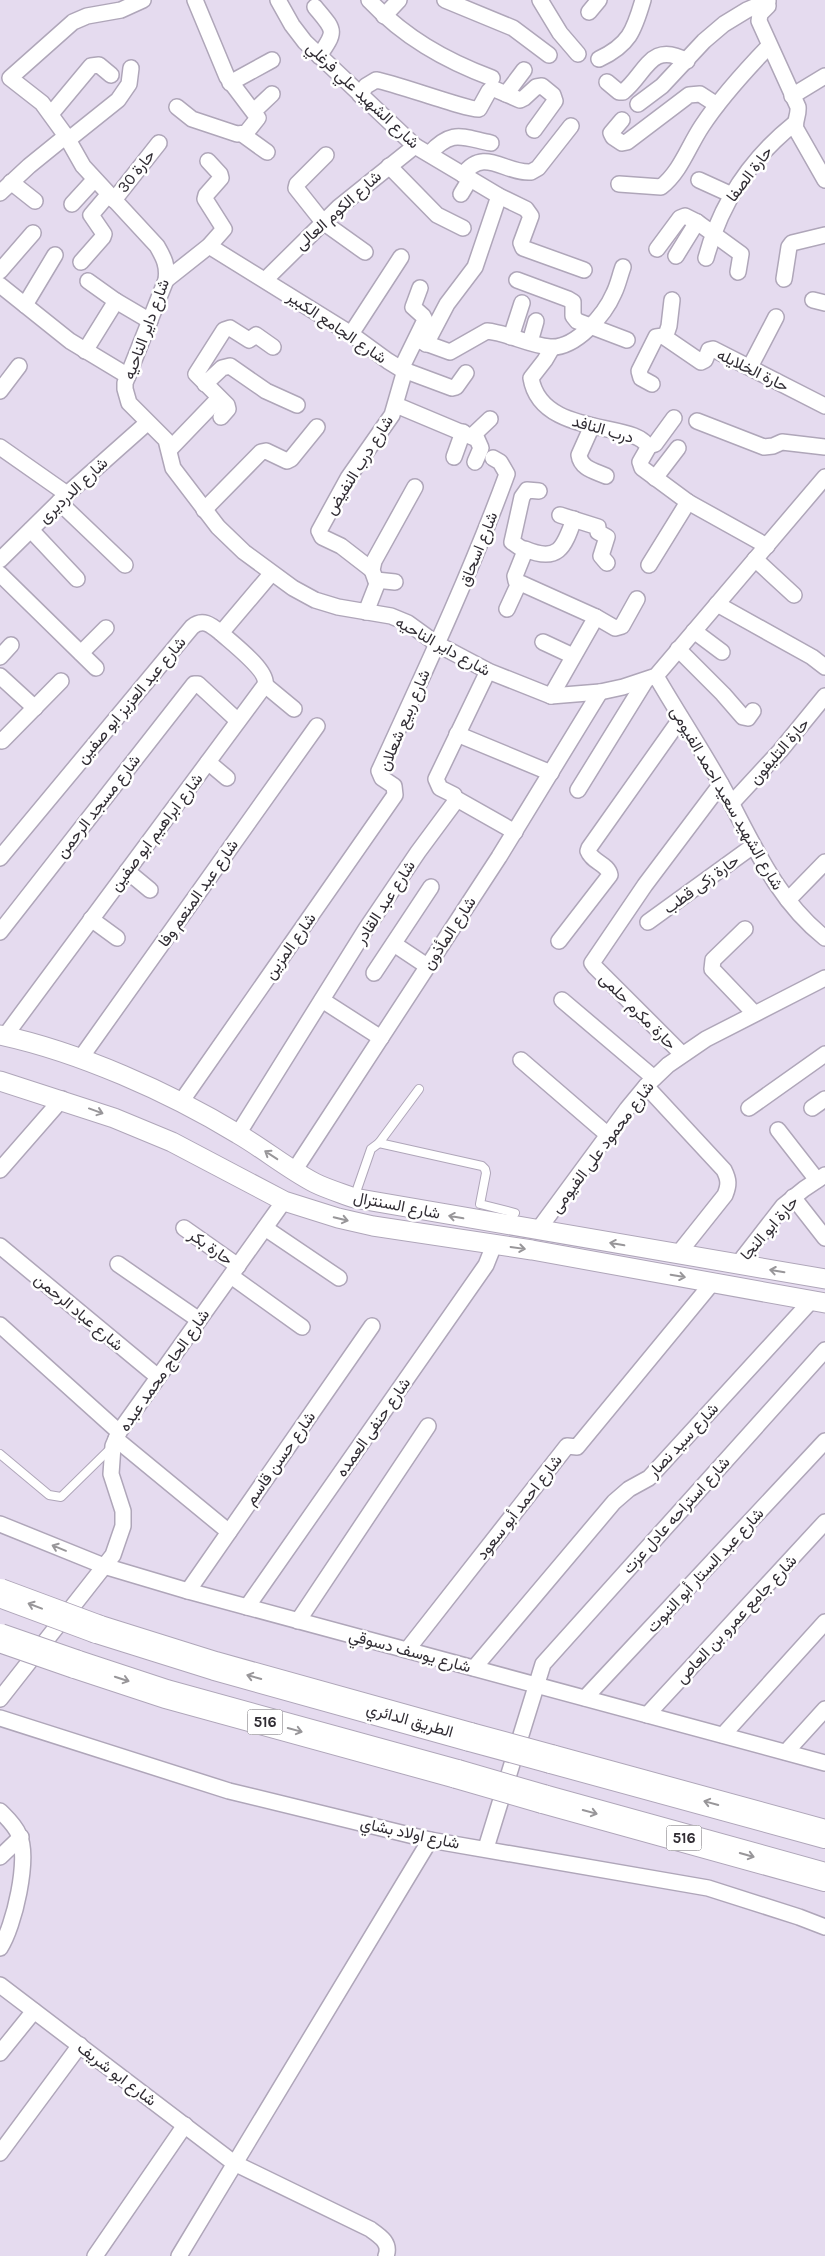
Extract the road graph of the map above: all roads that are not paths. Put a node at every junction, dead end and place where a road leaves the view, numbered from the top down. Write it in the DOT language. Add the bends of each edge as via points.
graph roads {
  1 [pos="143,0"];
  2 [pos="195,0"];
  3 [pos="278,0"];
  4 [pos="369,0"];
  5 [pos="399,0"];
  6 [pos="445,0"];
  7 [pos="540,0"];
  8 [pos="599,0"];
  9 [pos="643,0"];
  10 [pos="771,2"];
  11 [pos="117,5"];
  12 [pos="315,8"];
  13 [pos="589,12"];
  14 [pos="384,16"];
  15 [pos="769,46"];
  16 [pos="578,54"];
  17 [pos="549,55"];
  18 [pos="319,56"];
  19 [pos="599,59"];
  20 [pos="272,60"];
  21 [pos="687,61"];
  22 [pos="131,68"];
  23 [pos="524,70"];
  24 [pos="5,73"];
  25 [pos="111,75"];
  26 [pos="825,76"];
  27 [pos="492,78"];
  28 [pos="607,82"];
  29 [pos="230,83"];
  30 [pos="272,94"];
  31 [pos="506,94"];
  32 [pos="360,95"];
  33 [pos="792,96"];
  34 [pos="638,104"];
  35 [pos="717,105"];
  36 [pos="177,107"];
  37 [pos="254,111"];
  38 [pos="51,114"];
  39 [pos="622,120"];
  40 [pos="795,123"];
  41 [pos="571,126"];
  42 [pos="534,130"];
  43 [pos="242,134"];
  44 [pos="67,138"];
  45 [pos="160,143"];
  46 [pos="491,143"];
  47 [pos="415,146"];
  48 [pos="267,152"];
  49 [pos="429,154"];
  50 [pos="326,155"];
  51 [pos="208,161"];
  52 [pos="389,166"];
  53 [pos="466,177"];
  54 [pos="94,180"];
  55 [pos="698,180"];
  56 [pos="825,180"];
  57 [pos="11,182"];
  58 [pos="618,184"];
  59 [pos="0,193"];
  60 [pos="461,194"];
  61 [pos="732,195"];
  62 [pos="499,196"];
  63 [pos="111,197"];
  64 [pos="34,201"];
  65 [pos="72,204"];
  66 [pos="322,222"];
  67 [pos="696,222"];
  68 [pos="462,228"];
  69 [pos="713,233"];
  70 [pos="33,234"];
  71 [pos="825,235"];
  72 [pos="209,246"];
  73 [pos="657,249"];
  74 [pos="365,252"];
  75 [pos="55,255"];
  76 [pos="676,256"];
  77 [pos="401,257"];
  78 [pos="706,258"];
  79 [pos="81,262"];
  80 [pos="623,267"];
  81 [pos="584,270"];
  82 [pos="0,271"];
  83 [pos="738,272"];
  84 [pos="784,279"];
  85 [pos="166,280"];
  86 [pos="265,280"];
  87 [pos="518,280"];
  88 [pos="88,281"];
  89 [pos="0,285"];
  90 [pos="420,288"];
  91 [pos="672,300"];
  92 [pos="116,301"];
  93 [pos="522,303"];
  94 [pos="25,305"];
  95 [pos="776,317"];
  96 [pos="150,321"];
  97 [pos="536,321"];
  98 [pos="591,326"];
  99 [pos="350,334"];
  100 [pos="663,336"];
  101 [pos="512,337"];
  102 [pos="627,340"];
  103 [pos="422,342"];
  104 [pos="530,342"];
  105 [pos="273,347"];
  106 [pos="552,348"];
  107 [pos="85,351"];
  108 [pos="19,366"];
  109 [pos="750,367"];
  110 [pos="403,369"];
  111 [pos="466,373"];
  112 [pos="128,376"];
  113 [pos="2,384"];
  114 [pos="205,384"];
  115 [pos="652,384"];
  116 [pos="219,398"];
  117 [pos="297,405"];
  118 [pos="396,405"];
  119 [pos="825,406"];
  120 [pos="221,417"];
  121 [pos="674,418"];
  122 [pos="490,419"];
  123 [pos="697,420"];
  124 [pos="147,423"];
  125 [pos="592,426"];
  126 [pos="317,427"];
  127 [pos="468,434"];
  128 [pos="648,446"];
  129 [pos="0,447"];
  130 [pos="825,447"];
  131 [pos="678,448"];
  132 [pos="170,449"];
  133 [pos="454,457"];
  134 [pos="493,458"];
  135 [pos="475,462"];
  136 [pos="606,476"];
  137 [pos="825,477"];
  138 [pos="655,478"];
  139 [pos="415,487"];
  140 [pos="539,490"];
  141 [pos="820,494"];
  142 [pos="63,498"];
  143 [pos="688,502"];
  144 [pos="204,510"];
  145 [pos="31,530"];
  146 [pos="767,546"];
  147 [pos="525,549"];
  148 [pos="0,560"];
  149 [pos="755,560"];
  150 [pos="607,563"];
  151 [pos="125,565"];
  152 [pos="649,565"];
  153 [pos="0,574"];
  154 [pos="271,574"];
  155 [pos="374,575"];
  156 [pos="76,579"];
  157 [pos="396,582"];
  158 [pos="519,583"];
  159 [pos="794,594"];
  160 [pos="637,599"];
  161 [pos="717,604"];
  162 [pos="507,609"];
  163 [pos="366,612"];
  164 [pos="596,617"];
  165 [pos="106,628"];
  166 [pos="694,631"];
  167 [pos="221,633"];
  168 [pos="543,642"];
  169 [pos="437,644"];
  170 [pos="11,645"];
  171 [pos="678,649"];
  172 [pos="722,652"];
  173 [pos="81,653"];
  174 [pos="573,656"];
  175 [pos="0,658"];
  176 [pos="825,667"];
  177 [pos="96,668"];
  178 [pos="488,671"];
  179 [pos="0,676"];
  180 [pos="651,678"];
  181 [pos="61,681"];
  182 [pos="265,685"];
  183 [pos="600,692"];
  184 [pos="551,696"];
  185 [pos="825,696"];
  186 [pos="35,708"];
  187 [pos="294,709"];
  188 [pos="753,711"];
  189 [pos="681,718"];
  190 [pos="238,721"];
  191 [pos="317,726"];
  192 [pos="457,734"];
  193 [pos="2,741"];
  194 [pos="208,762"];
  195 [pos="551,773"];
  196 [pos="227,778"];
  197 [pos="721,784"];
  198 [pos="396,790"];
  199 [pos="578,790"];
  200 [pos="455,798"];
  201 [pos="731,804"];
  202 [pos="516,832"];
  203 [pos="753,846"];
  204 [pos="0,858"];
  205 [pos="825,862"];
  206 [pos="127,871"];
  207 [pos="431,887"];
  208 [pos="150,890"];
  209 [pos="788,900"];
  210 [pos="91,919"];
  211 [pos="648,922"];
  212 [pos="745,929"];
  213 [pos="0,932"];
  214 [pos="117,938"];
  215 [pos="825,938"];
  216 [pos="559,941"];
  217 [pos="394,944"];
  218 [pos="428,966"];
  219 [pos="374,973"];
  220 [pos="825,978"];
  221 [pos="322,1000"];
  222 [pos="562,1000"];
  223 [pos="754,1013"];
  224 [pos="2,1036"];
  225 [pos="381,1038"];
  226 [pos="682,1054"];
  227 [pos="825,1054"];
  228 [pos="80,1059"];
  229 [pos="521,1060"];
  230 [pos="0,1081"];
  231 [pos="650,1082"];
  232 [pos="419,1088"];
  233 [pos="62,1099"];
  234 [pos="825,1099"];
  235 [pos="181,1102"];
  236 [pos="749,1108"];
  237 [pos="812,1108"];
  238 [pos="778,1130"];
  239 [pos="238,1134"];
  240 [pos="608,1135"];
  241 [pos="379,1143"];
  242 [pos="0,1170"];
  243 [pos="294,1170"];
  244 [pos="821,1178"];
  245 [pos="316,1183"];
  246 [pos="793,1197"];
  247 [pos="354,1198"];
  248 [pos="284,1201"];
  249 [pos="304,1208"];
  250 [pos="515,1213"];
  251 [pos="184,1228"];
  252 [pos="265,1228"];
  253 [pos="538,1230"];
  254 [pos="825,1238"];
  255 [pos="494,1245"];
  256 [pos="0,1246"];
  257 [pos="678,1254"];
  258 [pos="118,1264"];
  259 [pos="738,1264"];
  260 [pos="234,1271"];
  261 [pos="339,1278"];
  262 [pos="825,1278"];
  263 [pos="713,1282"];
  264 [pos="819,1302"];
  265 [pos="199,1320"];
  266 [pos="0,1325"];
  267 [pos="372,1326"];
  268 [pos="302,1327"];
  269 [pos="825,1350"];
  270 [pos="158,1377"];
  271 [pos="428,1426"];
  272 [pos="116,1439"];
  273 [pos="825,1441"];
  274 [pos="0,1454"];
  275 [pos="825,1522"];
  276 [pos="0,1524"];
  277 [pos="228,1532"];
  278 [pos="104,1566"];
  279 [pos="188,1591"];
  280 [pos="0,1593"];
  281 [pos="247,1607"];
  282 [pos="298,1621"];
  283 [pos="825,1622"];
  284 [pos="0,1638"];
  285 [pos="407,1650"];
  286 [pos="474,1668"];
  287 [pos="537,1685"];
  288 [pos="585,1698"];
  289 [pos="0,1699"];
  290 [pos="825,1709"];
  291 [pos="647,1715"];
  292 [pos="0,1718"];
  293 [pos="723,1735"];
  294 [pos="786,1752"];
  295 [pos="825,1763"];
  296 [pos="0,1810"];
  297 [pos="825,1834"];
  298 [pos="21,1837"];
  299 [pos="430,1840"];
  300 [pos="486,1848"];
  301 [pos="0,1857"];
  302 [pos="825,1877"];
  303 [pos="825,1927"];
  304 [pos="0,1948"];
  305 [pos="0,1984"];
  306 [pos="34,2011"];
  307 [pos="80,2045"];
  308 [pos="0,2052"];
  309 [pos="185,2126"];
  310 [pos="0,2153"];
  311 [pos="234,2163"];
  312 [pos="95,2256"];
  313 [pos="179,2256"];
  314 [pos="386,2256"];
  1 -- 11 [label="street, شارع داير الناحيه"];
  2 -- 29 [label="street"];
  3 -- 18 [label="street, شارع الشهيد علي فرغلي" via="292,25"];
  4 -- 14 [label="street"];
  5 -- 14 [label="street"];
  6 -- 17 [label="street" via="513,28"];
  7 -- 16 [label="street" via="560,33"];
  8 -- 13 [label="street"];
  9 -- 19 [label="street" via="634,29 625,42"];
  10 -- 15 [label="street" via="760,14 759,21"];
  10 -- 21 [label="street" via="746,10 724,24"];
  11 -- 24 [label="street, شارع داير الناحيه" via="73,22"];
  12 -- 18 [label="street" via="332,28 331,38"];
  14 -- 27 [label="street" via="434,52"];
  15 -- 33 [label="street"];
  15 -- 35 [label="street"];
  18 -- 32 [label="street, شارع الشهيد علي فرغلي"];
  20 -- 29 [label="street"];
  21 -- 28 [label="street" via="670,53 660,54 622,92"];
  21 -- 34 [label="street"];
  22 -- 44 [label="street" via="129,84 118,100"];
  23 -- 31 [label="street"];
  24 -- 38 [label="street, شارع داير الناحيه"];
  25 -- 38 [label="street" via="99,66 91,66"];
  26 -- 33 [label="street"];
  29 -- 37 [label="street"];
  30 -- 37 [label="street"];
  31 -- 32 [label="street" via="492,88 479,109 474,110 376,80"];
  31 -- 42 [label="street" via="522,100 539,86 553,95 554,104"];
  32 -- 47 [label="street, شارع الشهيد علي فرغلي"];
  33 -- 40 [label="street" via="799,114"];
  35 -- 39 [label="street" via="700,94 689,95 622,143 612,133"];
  35 -- 58 [label="street" via="669,181 660,187"];
  36 -- 43 [label="street" via="192,119"];
  37 -- 43 [label="street" via="258,118"];
  38 -- 44 [label="street, شارع داير الناحيه"];
  40 -- 56 [label="street"];
  40 -- 61 [label="street, حارة الصفا" via="776,138 749,168"];
  41 -- 53 [label="street" via="538,168 531,172 481,161 469,166"];
  43 -- 48 [label="street"];
  44 -- 54 [label="street, شارع داير الناحيه"];
  44 -- 57 [label="street"];
  45 -- 63 [label="street, حارة 30"];
  46 -- 49 [label="street" via="454,136 440,142"];
  47 -- 49 [label="street, شارع الشهيد علي فرغلي"];
  47 -- 52 [label="street, شارع الكوم العالى"];
  49 -- 53 [label="street, شارع الشهيد علي فرغلي"];
  50 -- 66 [label="street" via="296,184"];
  51 -- 72 [label="street" via="221,178 205,199 224,229"];
  52 -- 66 [label="street, شارع الكوم العالى"];
  52 -- 68 [label="street" via="437,215"];
  53 -- 60 [label="street"];
  53 -- 62 [label="street, شارع الشهيد علي فرغلي"];
  54 -- 63 [label="street, شارع داير الناحيه"];
  54 -- 65 [label="street"];
  55 -- 61 [label="street"];
  57 -- 59 [label="street"];
  57 -- 64 [label="street"];
  61 -- 69 [label="street, حارة الصفا"];
  62 -- 81 [label="street, شارع الشهيد علي فرغلي" via="530,214 521,243 523,248"];
  62 -- 103 [label="street" via="474,268"];
  63 -- 79 [label="street, حارة 30" via="90,215 104,234"];
  63 -- 85 [label="street, شارع داير الناحيه" via="157,246 168,269"];
  66 -- 74 [label="street"];
  66 -- 86 [label="street, شارع الكوم العالى"];
  67 -- 69 [label="street"];
  67 -- 73 [label="street" via="685,216 680,218"];
  67 -- 76 [label="street"];
  69 -- 78 [label="street, حارة الصفا"];
  69 -- 83 [label="street" via="741,254"];
  70 -- 82 [label="street"];
  71 -- 84 [label="street" via="792,243"];
  72 -- 85 [label="street"];
  72 -- 86 [label="street, شارع الجامع الكبير"];
  75 -- 94 [label="street"];
  77 -- 99 [label="street"];
  80 -- 98 [label="street" via="615,292"];
  85 -- 96 [label="street, شارع داير الناحيه"];
  86 -- 99 [label="street, شارع الجامع الكبير"];
  87 -- 98 [label="street" via="568,299 574,306 574,319"];
  88 -- 92 [label="street"];
  89 -- 94 [label="street"];
  90 -- 103 [label="street" via="413,307 425,318"];
  91 -- 100 [label="street" via="669,326"];
  92 -- 96 [label="street"];
  92 -- 107 [label="street"];
  93 -- 101 [label="street"];
  94 -- 107 [label="street"];
  95 -- 109 [label="street"];
  96 -- 112 [label="street, شارع داير الناحيه"];
  97 -- 104 [label="street"];
  98 -- 102 [label="street"];
  98 -- 106 [label="street" via="564,345"];
  99 -- 110 [label="street, شارع الجامع الكبير"];
  100 -- 109 [label="street, حارة الخلايله" via="701,362 713,348"];
  100 -- 115 [label="street" via="656,337 639,371 641,378"];
  101 -- 103 [label="street" via="487,331 450,352"];
  101 -- 104 [label="street"];
  103 -- 110 [label="street, شارع درب النفيض"];
  104 -- 106 [label="street"];
  105 -- 114 [label="street" via="256,335 249,340 230,328 226,329 197,372 197,378"];
  106 -- 125 [label="street, درب النافد" via="531,378 537,394 557,414"];
  107 -- 112 [label="street"];
  108 -- 113 [label="street"];
  109 -- 119 [label="street, حارة الخلايله"];
  110 -- 111 [label="street, شارع الجامع الكبير" via="452,388"];
  110 -- 118 [label="street, شارع درب النفيض"];
  112 -- 124 [label="street, شارع داير الناحيه" via="125,389 129,403"];
  114 -- 116 [label="street"];
  114 -- 117 [label="street" via="222,368 230,366 266,391"];
  116 -- 120 [label="street" via="228,407"];
  116 -- 132 [label="street"];
  118 -- 127 [label="street"];
  118 -- 155 [label="street, شارع درب النفيض" via="318,531"];
  121 -- 128 [label="street" via="655,444"];
  122 -- 127 [label="street"];
  123 -- 130 [label="street" via="764,447 782,442"];
  124 -- 132 [label="street, شارع داير الناحيه" via="159,432"];
  124 -- 142 [label="street, شارع الدرديرى"];
  125 -- 128 [label="street, درب النافد" via="636,437"];
  125 -- 136 [label="street" via="579,459 584,466"];
  126 -- 144 [label="street" via="287,461 261,452"];
  127 -- 133 [label="street"];
  127 -- 135 [label="street" via="480,443"];
  128 -- 138 [label="street, درب النافد" via="640,465"];
  129 -- 142 [label="street"];
  131 -- 138 [label="street"];
  132 -- 144 [label="street, شارع داير الناحيه" via="174,468"];
  134 -- 169 [label="street, شارع اسحاق" via="500,462 507,474 475,560"];
  137 -- 141 [label="street"];
  138 -- 143 [label="street, درب النافد"];
  139 -- 155 [label="street" via="374,562"];
  140 -- 147 [label="street" via="527,490 522,497 512,542"];
  141 -- 146 [label="street"];
  142 -- 145 [label="street, شارع الدرديرى"];
  142 -- 151 [label="street"];
  143 -- 146 [label="street, درب النافد"];
  143 -- 152 [label="street"];
  144 -- 154 [label="street, شارع داير الناحيه" via="244,552"];
  145 -- 148 [label="street, شارع الدرديرى"];
  145 -- 156 [label="street"];
  146 -- 149 [label="street"];
  147 -- 150 [label="street" via="539,555 556,552 566,542 567,517 598,527 598,532 606,536 601,556"];
  147 -- 158 [label="street" via="515,576"];
  149 -- 159 [label="street"];
  149 -- 161 [label="street"];
  153 -- 173 [label="street"];
  154 -- 163 [label="street, شارع داير الناحيه" via="315,600"];
  154 -- 167 [label="street"];
  155 -- 157 [label="street"];
  155 -- 163 [label="street" via="377,584"];
  158 -- 162 [label="street"];
  158 -- 164 [label="street"];
  160 -- 164 [label="street" via="620,628"];
  161 -- 166 [label="street"];
  161 -- 176 [label="street" via="812,656"];
  163 -- 169 [label="street, شارع داير الناحيه" via="392,616 408,623"];
  164 -- 174 [label="street"];
  165 -- 173 [label="street"];
  166 -- 171 [label="street"];
  166 -- 172 [label="street"];
  167 -- 182 [label="street" via="262,672"];
  167 -- 204 [label="street, شارع عبد العزيز ابو صفين" via="203,622 192,627"];
  168 -- 174 [label="street"];
  169 -- 178 [label="street, شارع داير الناحيه"];
  169 -- 198 [label="street, شارع ربيع شعلان" via="379,771"];
  170 -- 175 [label="street"];
  171 -- 180 [label="street"];
  171 -- 188 [label="street" via="743,717 748,718"];
  173 -- 177 [label="street"];
  174 -- 184 [label="street"];
  178 -- 184 [label="street, شارع داير الناحيه"];
  178 -- 192 [label="street"];
  179 -- 186 [label="street"];
  180 -- 183 [label="street, شارع داير الناحيه"];
  180 -- 189 [label="street, شارع الشهيد سعيد احمد الفيومى"];
  180 -- 199 [label="street"];
  181 -- 186 [label="street"];
  182 -- 187 [label="street"];
  182 -- 190 [label="street, شارع ابراهيم ابو صفين"];
  183 -- 184 [label="street, شارع داير الناحيه"];
  183 -- 195 [label="street, شارع المأذون"];
  185 -- 201 [label="street, حارة التليفون" via="780,752"];
  186 -- 193 [label="street"];
  189 -- 197 [label="street, شارع الشهيد سعيد احمد الفيومى"];
  189 -- 216 [label="street" via="589,848 591,857 608,869 610,876"];
  190 -- 194 [label="street, شارع ابراهيم ابو صفين"];
  190 -- 213 [label="street, شارع مسجد الرحمن" via="198,684 194,684"];
  191 -- 228 [label="street, شارع عبد المنعم وفا"];
  192 -- 195 [label="street"];
  192 -- 200 [label="street" via="436,779 440,788"];
  194 -- 196 [label="street"];
  194 -- 206 [label="street, شارع ابراهيم ابو صفين"];
  195 -- 202 [label="street, شارع المأذون"];
  197 -- 201 [label="street, شارع الشهيد سعيد احمد الفيومى"];
  197 -- 226 [label="street, حارة مكرم حلمى" via="645,885 592,963"];
  198 -- 235 [label="street, شارع المزين"];
  200 -- 202 [label="street"];
  200 -- 221 [label="street, شارع عبد القادر" via="453,806 407,868"];
  201 -- 203 [label="street, شارع الشهيد سعيد احمد الفيومى"];
  202 -- 218 [label="street, شارع المأذون"];
  203 -- 209 [label="street, شارع الشهيد سعيد احمد الفيومى"];
  203 -- 211 [label="street, حارة زكى قطب"];
  205 -- 209 [label="street"];
  206 -- 208 [label="street"];
  206 -- 210 [label="street, شارع ابراهيم ابو صفين"];
  207 -- 217 [label="street"];
  209 -- 215 [label="street, شارع الشهيد سعيد احمد الفيومى"];
  210 -- 214 [label="street"];
  210 -- 224 [label="street, شارع ابراهيم ابو صفين"];
  212 -- 223 [label="street" via="713,960 712,969"];
  217 -- 218 [label="street"];
  217 -- 219 [label="street"];
  218 -- 225 [label="street, شارع المأذون"];
  220 -- 223 [label="street, شارع محمود على الفيومى"];
  221 -- 225 [label="street"];
  221 -- 239 [label="street, شارع عبد القادر"];
  222 -- 231 [label="street"];
  223 -- 226 [label="street, شارع محمود على الفيومى"];
  224 -- 228 [label="street, شارع السنترال"];
  225 -- 243 [label="street, شارع المأذون"];
  226 -- 231 [label="street, شارع محمود على الفيومى"];
  227 -- 236 [label="street"];
  228 -- 235 [label="street, شارع السنترال"];
  229 -- 240 [label="street"];
  230 -- 233 [label="street, شارع السنترال"];
  231 -- 240 [label="street, شارع محمود على الفيومى"];
  231 -- 257 [label="street" via="728,1178 725,1195"];
  232 -- 241 [label="lane"];
  233 -- 242 [label="street"];
  233 -- 248 [label="street, شارع السنترال, one-way" via="172,1142"];
  234 -- 237 [label="street"];
  235 -- 239 [label="street, شارع السنترال"];
  238 -- 244 [label="street"];
  243 -- 239 [label="street, شارع السنترال, one-way"];
  240 -- 253 [label="street, شارع محمود على الفيومى"];
  241 -- 247 [label="lane" via="371,1149"];
  241 -- 250 [label="lane" via="482,1166 486,1173 480,1204"];
  243 -- 245 [label="street, شارع السنترال"];
  244 -- 246 [label="street, حارة ابو النجا"];
  245 -- 247 [label="street, شارع السنترال"];
  245 -- 249 [label="street"];
  246 -- 254 [label="street"];
  246 -- 259 [label="street, حارة ابو النجا"];
  253 -- 247 [label="street, شارع السنترال, one-way"];
  248 -- 249 [label="street, شارع السنترال"];
  248 -- 252 [label="street, شارع الحاج محمد عبده"];
  249 -- 255 [label="street, شارع السنترال, one-way" via="373,1226"];
  251 -- 260 [label="street, حارة بكر"];
  252 -- 260 [label="street, شارع الحاج محمد عبده"];
  252 -- 261 [label="street"];
  257 -- 253 [label="street, شارع السنترال, one-way"];
  255 -- 263 [label="street, شارع السنترال, one-way"];
  255 -- 281 [label="street, شارع حنفى العمده" via="486,1265"];
  256 -- 270 [label="street, شارع عباد الرحمن"];
  257 -- 259 [label="street, شارع السنترال"];
  258 -- 265 [label="street"];
  262 -- 259 [label="street, شارع السنترال, one-way"];
  260 -- 265 [label="street, شارع الحاج محمد عبده"];
  260 -- 268 [label="street, حارة بكر"];
  263 -- 264 [label="street, شارع السنترال"];
  263 -- 285 [label="street, شارع احمد أبو سعود" via="577,1447 567,1446"];
  264 -- 286 [label="street, شارع سيد نصار" via="649,1478 614,1502"];
  265 -- 270 [label="street, شارع الحاج محمد عبده"];
  266 -- 272 [label="street"];
  267 -- 277 [label="street, شارع حسن قاسم"];
  269 -- 287 [label="street, شارع استراحه عادل عزت" via="549,1656"];
  270 -- 272 [label="street, شارع الحاج محمد عبده"];
  271 -- 282 [label="street"];
  272 -- 274 [label="lane" via="61,1497 48,1495"];
  272 -- 277 [label="street"];
  272 -- 278 [label="street, شارع الحاج محمد عبده" via="111,1474 124,1511 123,1526 113,1555"];
  273 -- 288 [label="street, شارع عبد الستار أبو النبوت"];
  275 -- 291 [label="street, شارع جامع عمرو بن العاص"];
  278 -- 276 [label="street, شارع يوسف دسوقي, one-way"];
  277 -- 279 [label="street, شارع حسن قاسم"];
  278 -- 279 [label="street, شارع يوسف دسوقي"];
  278 -- 289 [label="street, شارع الحاج محمد عبده"];
  279 -- 281 [label="street, شارع يوسف دسوقي"];
  297 -- 280 [label="highway, الطريق الدائري / 516, one-way, bridge" via="215,1666 97,1629"];
  281 -- 282 [label="street, شارع يوسف دسوقي"];
  282 -- 285 [label="street, شارع يوسف دسوقي"];
  283 -- 293 [label="street"];
  284 -- 302 [label="highway, 516, one-way, bridge" via="166,1694"];
  285 -- 286 [label="street, شارع يوسف دسوقي"];
  286 -- 287 [label="street, شارع يوسف دسوقي"];
  287 -- 288 [label="street, شارع يوسف دسوقي"];
  287 -- 300 [label="street, شارع استراحه عادل عزت"];
  288 -- 291 [label="street, شارع يوسف دسوقي"];
  290 -- 294 [label="street"];
  291 -- 293 [label="street, شارع يوسف دسوقي"];
  292 -- 299 [label="street, شارع اولاد بشاي" via="229,1791"];
  293 -- 294 [label="street, شارع يوسف دسوقي"];
  294 -- 295 [label="street, شارع يوسف دسوقي"];
  296 -- 298 [label="street"];
  298 -- 301 [label="street"];
  298 -- 304 [label="street" via="21,1880 12,1921"];
  299 -- 300 [label="street, شارع اولاد بشاي"];
  299 -- 311 [label="street"];
  300 -- 303 [label="street, شارع اولاد بشاي" via="708,1888"];
  305 -- 306 [label="street, شارع ابو شريف"];
  306 -- 307 [label="street, شارع ابو شريف"];
  306 -- 308 [label="street"];
  307 -- 309 [label="street, شارع ابو شريف"];
  307 -- 310 [label="street"];
  309 -- 311 [label="street, شارع ابو شريف"];
  309 -- 312 [label="street"];
  311 -- 313 [label="street"];
  311 -- 314 [label="street, شارع ابو شريف" via="370,2229 386,2244"];
}
